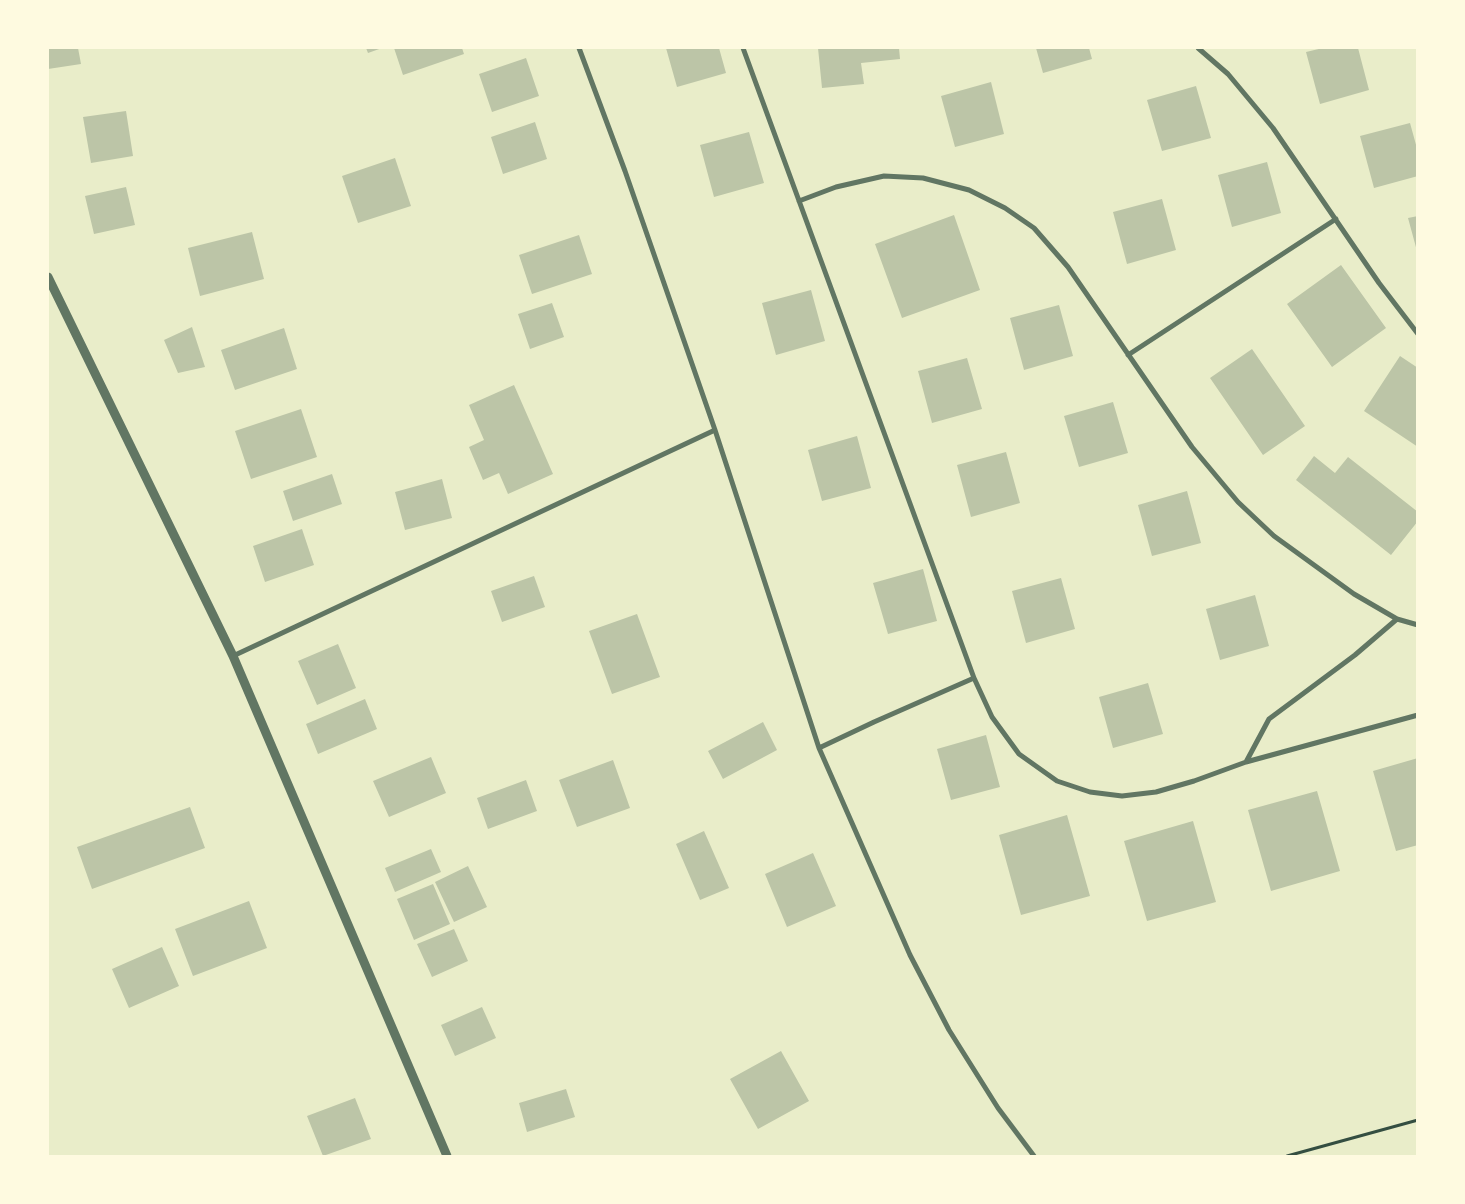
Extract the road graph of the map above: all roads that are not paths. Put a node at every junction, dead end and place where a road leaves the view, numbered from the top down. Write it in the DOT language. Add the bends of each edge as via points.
graph roads {
  1 [pos="579,48"];
  2 [pos="743,48"];
  3 [pos="1198,48"];
  4 [pos="799,201"];
  5 [pos="1336,220"];
  6 [pos="48,277"];
  7 [pos="1418,334"];
  8 [pos="1128,356"];
  9 [pos="715,430"];
  10 [pos="1397,619"];
  11 [pos="1418,625"];
  12 [pos="233,656"];
  13 [pos="974,678"];
  14 [pos="1418,715"];
  15 [pos="819,748"];
  16 [pos="1246,762"];
  17 [pos="447,1156"];
  18 [pos="1034,1156"];
  1 -- 9 [label="street"];
  2 -- 4 [label="street"];
  3 -- 5 [label="street" via="1228,74 1273,128"];
  4 -- 8 [label="street" via="836,187 884,176 923,178 969,190 1005,208 1034,228 1068,267"];
  4 -- 13 [label="street"];
  5 -- 7 [label="street" via="1378,283"];
  5 -- 8 [label="street"];
  6 -- 12 [label="street"];
  8 -- 10 [label="street" via="1192,447 1238,502 1274,536 1354,594"];
  9 -- 12 [label="street"];
  9 -- 15 [label="street"];
  10 -- 11 [label="street"];
  10 -- 16 [label="street" via="1355,655 1269,719"];
  12 -- 17 [label="street"];
  13 -- 15 [label="street"];
  13 -- 16 [label="street" via="992,716 1019,754 1057,781 1090,792 1122,796 1156,792"];
  14 -- 16 [label="street"];
  15 -- 18 [label="street" via="910,955 945,1022 998,1108"];
}
